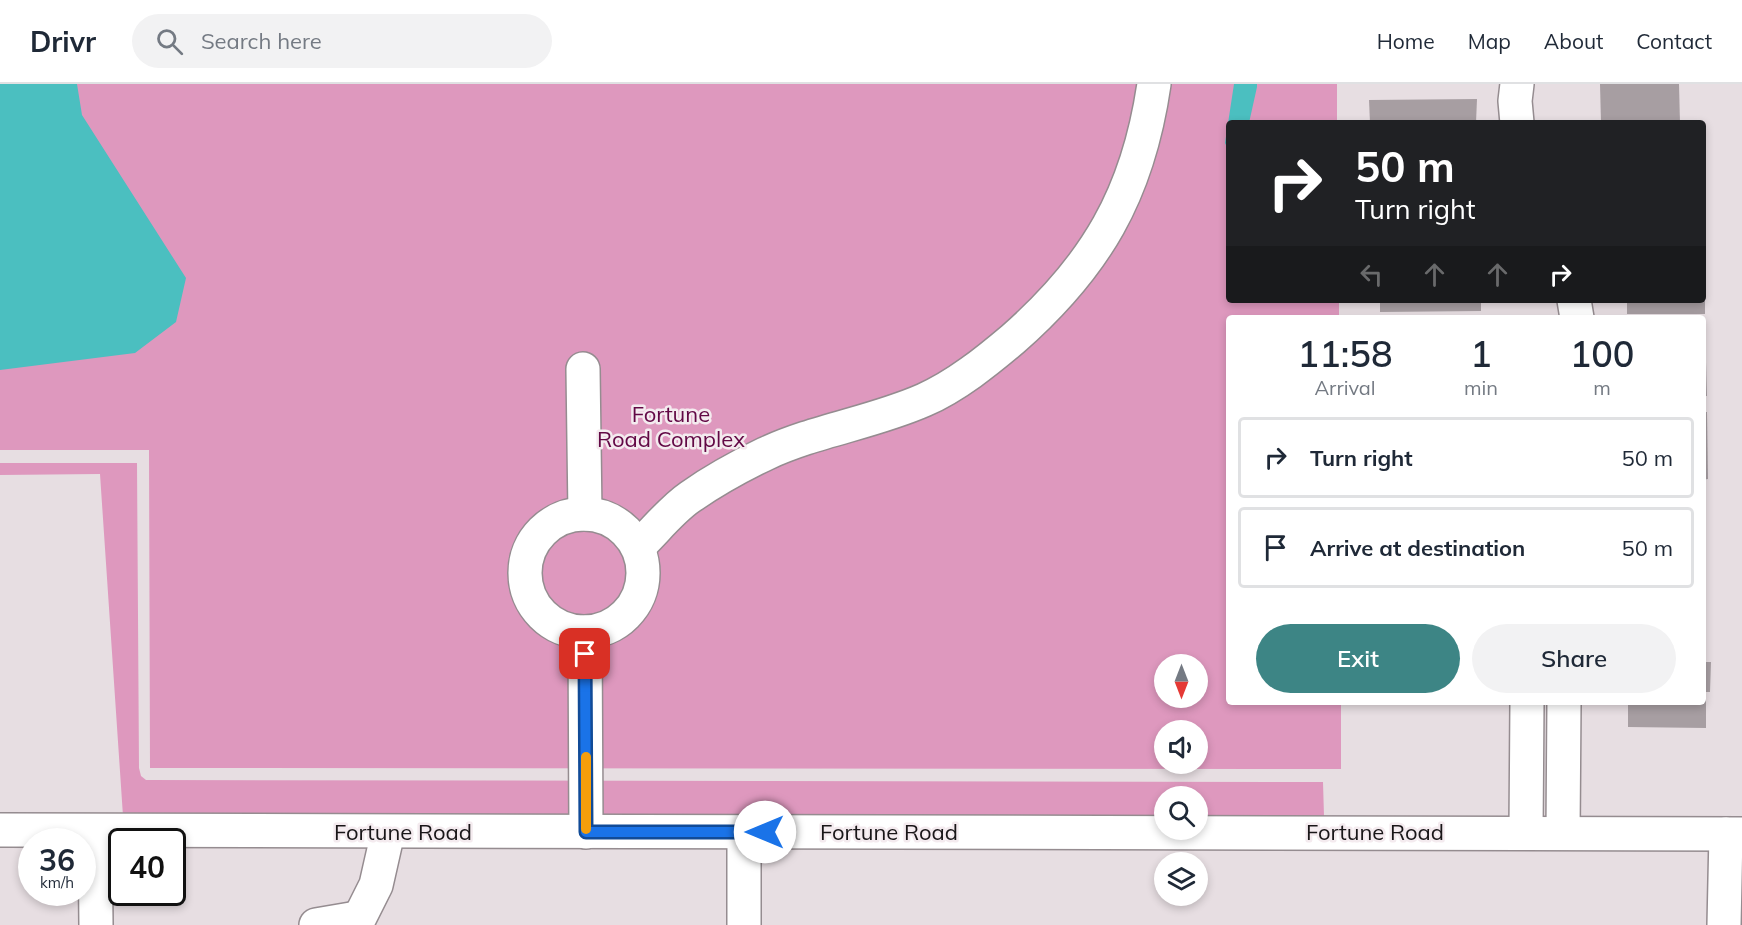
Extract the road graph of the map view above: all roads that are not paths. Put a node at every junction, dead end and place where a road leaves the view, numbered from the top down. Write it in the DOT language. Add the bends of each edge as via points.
graph roads {
  1 [pos="1154,84"];
  2 [pos="1517,84"];
  3 [pos="1517,120"];
  4 [pos="583,369"];
  5 [pos="585,514"];
  6 [pos="638,547"];
  7 [pos="585,632"];
  8 [pos="1527,705"];
  9 [pos="1564,705"];
  10 [pos="0,830"];
  11 [pos="18,830"];
  12 [pos="96,831"];
  13 [pos="388,832"];
  14 [pos="586,832"];
  15 [pos="744,832"];
  16 [pos="1526,832"];
  17 [pos="1563,833"];
  18 [pos="1734,834"];
  19 [pos="96,906"];
  20 [pos="356,921"];
  21 [pos="96,925"];
  22 [pos="316,925"];
  23 [pos="744,925"];
  24 [pos="1724,925"];
  1 -- 6 [label="street" via="1148,126 1111,223 1080,272 1038,317 988,360 926,399 766,454 689,497"];
  2 -- 3 [label="street"];
  4 -- 5 [label="street"];
  5 -- 6 [label="street" via="609,518 626,530"];
  5 -- 7 [label="street" via="553,521 538,535 527,552 524,577 529,598 541,615 558,626"];
  6 -- 7 [label="street" via="644,566 640,594 629,612 613,625"];
  7 -- 14 [label="street"];
  8 -- 16 [label="street"];
  9 -- 17 [label="street"];
  10 -- 11 [label="street, Fortune Road"];
  12 -- 13 [label="street, Fortune Road"];
  13 -- 14 [label="street, Fortune Road"];
  13 -- 20 [label="street" via="376,885"];
  14 -- 15 [label="street, Fortune Road"];
  15 -- 16 [label="street, Fortune Road"];
  15 -- 23 [label="street"];
  16 -- 17 [label="street, Fortune Road"];
  17 -- 18 [label="street, Fortune Road"];
  18 -- 24 [label="street"];
  19 -- 21 [label="street"];
  20 -- 22 [label="street"];
}
